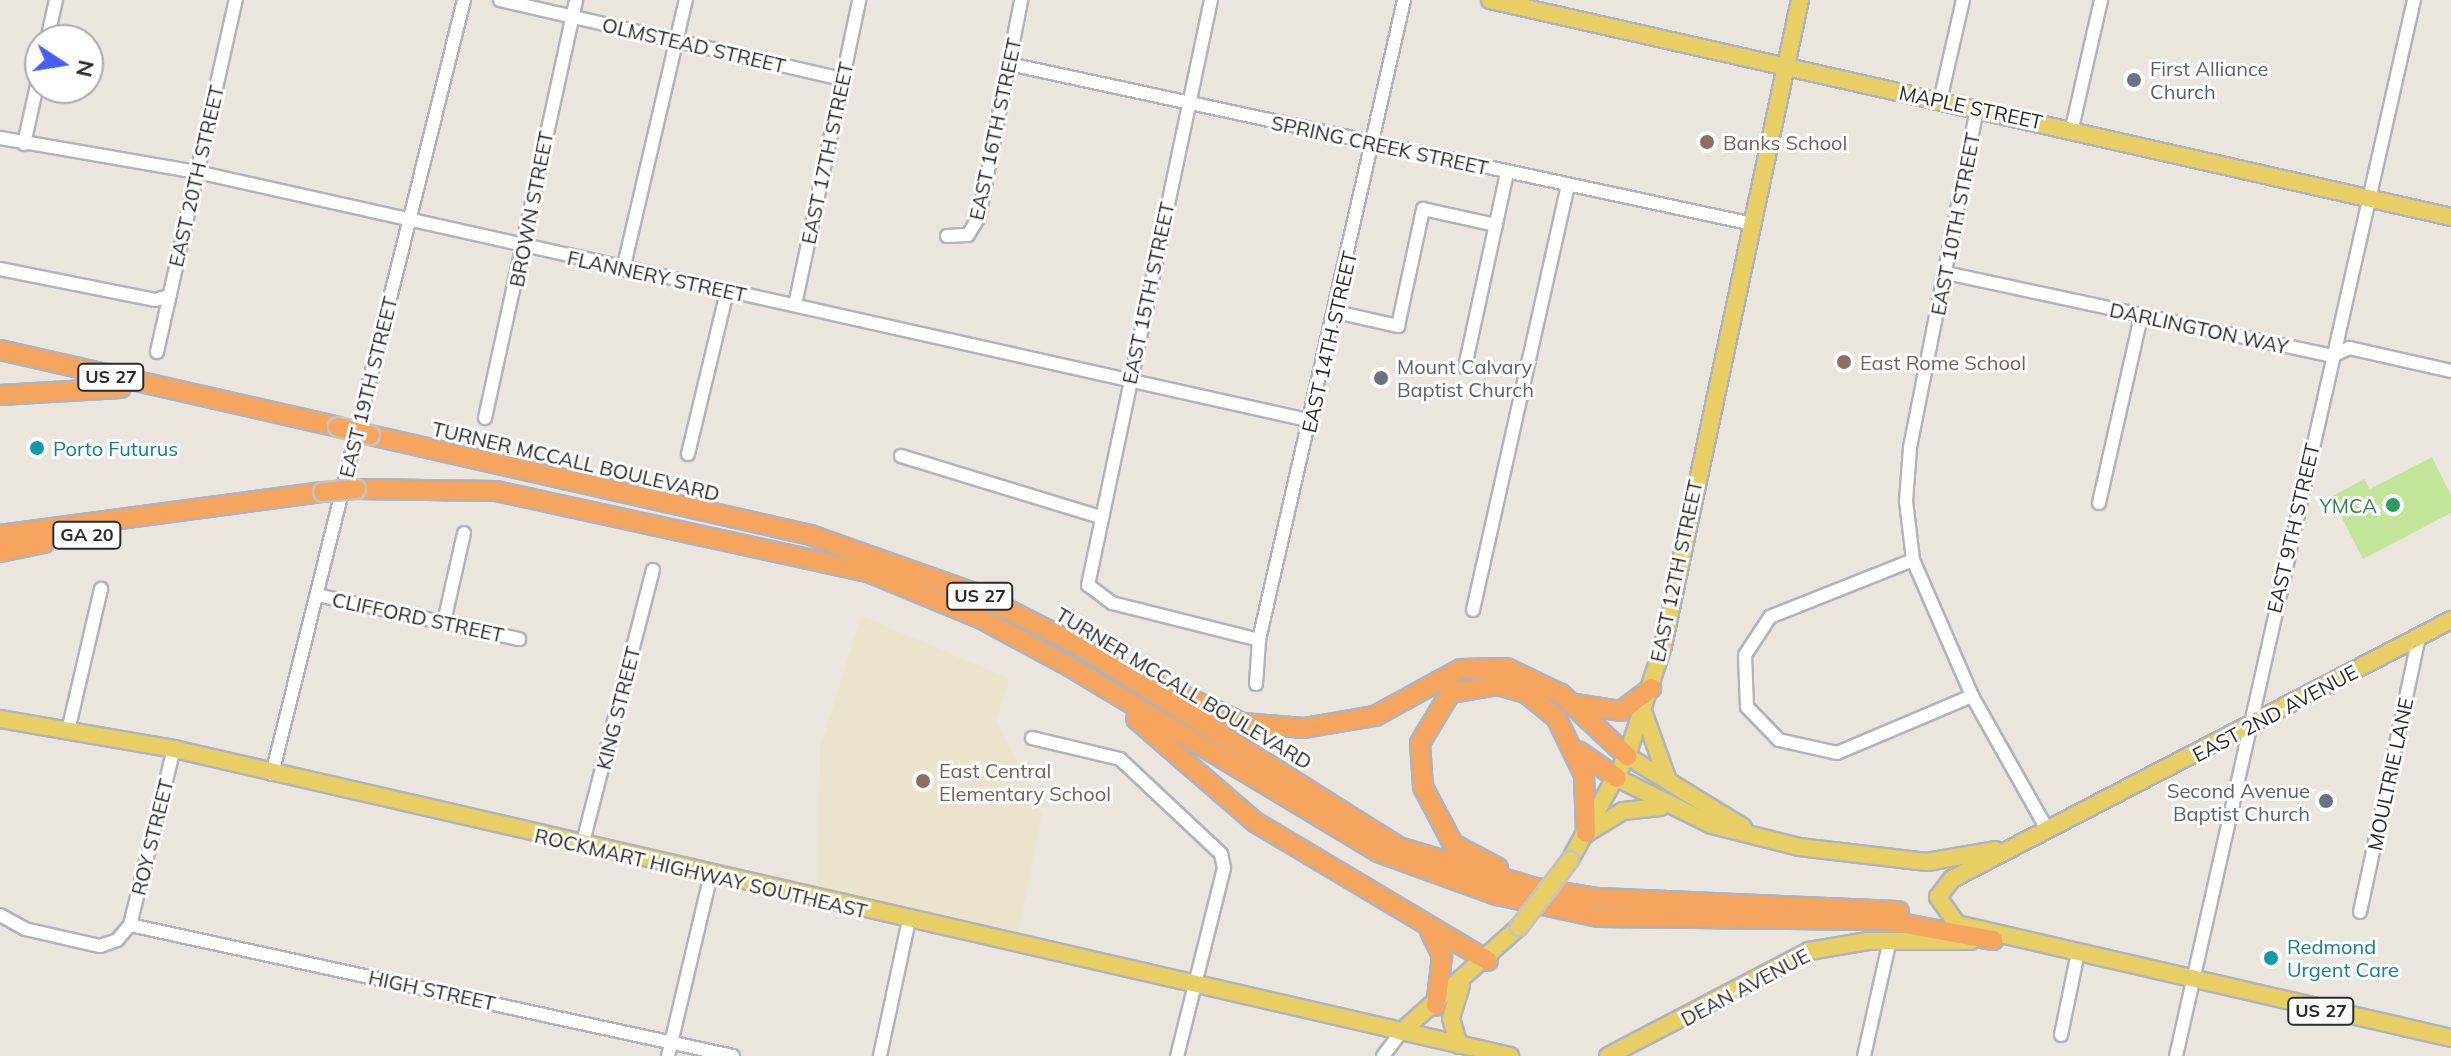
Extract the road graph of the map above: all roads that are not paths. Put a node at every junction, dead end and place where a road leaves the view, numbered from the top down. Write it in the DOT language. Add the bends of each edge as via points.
graph roads {
  1 [pos="56,0"];
  2 [pos="236,0"];
  3 [pos="464,0"];
  4 [pos="500,0"];
  5 [pos="576,0"];
  6 [pos="686,0"];
  7 [pos="859,0"];
  8 [pos="1021,0"];
  9 [pos="1211,0"];
  10 [pos="1404,0"];
  11 [pos="1490,0"];
  12 [pos="1800,0"];
  13 [pos="1963,0"];
  14 [pos="2101,0"];
  15 [pos="2414,0"];
  16 [pos="572,17"];
  17 [pos="51,24"];
  18 [pos="677,41"];
  19 [pos="1009,64"];
  20 [pos="1785,64"];
  21 [pos="842,79"];
  22 [pos="1940,101"];
  23 [pos="1189,103"];
  24 [pos="33,104"];
  25 [pos="1977,109"];
  26 [pos="2072,128"];
  27 [pos="0,138"];
  28 [pos="1373,143"];
  29 [pos="24,144"];
  30 [pos="197,172"];
  31 [pos="1507,173"];
  32 [pos="1568,186"];
  33 [pos="2370,198"];
  34 [pos="2451,217"];
  35 [pos="409,224"];
  36 [pos="1753,224"];
  37 [pos="1496,225"];
  38 [pos="947,236"];
  39 [pos="520,246"];
  40 [pos="0,269"];
  41 [pos="623,270"];
  42 [pos="1946,273"];
  43 [pos="727,292"];
  44 [pos="169,296"];
  45 [pos="795,305"];
  46 [pos="1336,312"];
  47 [pos="2141,316"];
  48 [pos="0,350"];
  49 [pos="157,352"];
  50 [pos="2332,356"];
  51 [pos="1465,367"];
  52 [pos="2451,371"];
  53 [pos="1129,384"];
  54 [pos="0,395"];
  55 [pos="223,403"];
  56 [pos="485,418"];
  57 [pos="1312,421"];
  58 [pos="688,454"];
  59 [pos="901,456"];
  60 [pos="2099,503"];
  61 [pos="174,515"];
  62 [pos="1097,516"];
  63 [pos="464,533"];
  64 [pos="0,535"];
  65 [pos="0,552"];
  66 [pos="1913,560"];
  67 [pos="653,570"];
  68 [pos="101,589"];
  69 [pos="317,595"];
  70 [pos="1473,610"];
  71 [pos="2451,620"];
  72 [pos="444,622"];
  73 [pos="2419,636"];
  74 [pos="519,639"];
  75 [pos="1259,640"];
  76 [pos="1081,647"];
  77 [pos="1256,684"];
  78 [pos="1651,688"];
  79 [pos="1108,692"];
  80 [pos="1972,696"];
  81 [pos="1572,704"];
  82 [pos="1644,711"];
  83 [pos="0,719"];
  84 [pos="2248,728"];
  85 [pos="68,731"];
  86 [pos="1032,738"];
  87 [pos="174,749"];
  88 [pos="1578,751"];
  89 [pos="1627,756"];
  90 [pos="272,774"];
  91 [pos="1617,778"];
  92 [pos="1669,783"];
  93 [pos="1664,807"];
  94 [pos="2048,831"];
  95 [pos="1586,833"];
  96 [pos="1755,834"];
  97 [pos="582,846"];
  98 [pos="2012,847"];
  99 [pos="711,874"];
  100 [pos="1536,888"];
  101 [pos="2360,912"];
  102 [pos="0,915"];
  103 [pos="909,920"];
  104 [pos="1957,924"];
  105 [pos="130,925"];
  106 [pos="1430,931"];
  107 [pos="1993,940"];
  108 [pos="2020,942"];
  109 [pos="1889,944"];
  110 [pos="2077,957"];
  111 [pos="1488,961"];
  112 [pos="2191,983"];
  113 [pos="1193,985"];
  114 [pos="1461,985"];
  115 [pos="1436,1006"];
  116 [pos="1401,1032"];
  117 [pos="2061,1035"];
  118 [pos="2451,1038"];
  119 [pos="672,1042"];
  120 [pos="1459,1045"];
  121 [pos="668,1056"];
  122 [pos="733,1056"];
  123 [pos="880,1056"];
  124 [pos="1177,1056"];
  125 [pos="1383,1056"];
  126 [pos="1510,1056"];
  127 [pos="1608,1056"];
  128 [pos="1864,1056"];
  129 [pos="2176,1056"];
  1 -- 17 [label="street"];
  2 -- 30 [label="street, EAST 20TH STREET"];
  3 -- 35 [label="street, EAST 19TH STREET"];
  4 -- 16 [label="street, OLMSTEAD STREET"];
  5 -- 16 [label="street, BROWN STREET"];
  6 -- 18 [label="street"];
  7 -- 21 [label="street, EAST 17TH STREET"];
  8 -- 19 [label="street, EAST 16TH STREET"];
  9 -- 23 [label="street, EAST 15TH STREET"];
  10 -- 28 [label="street, EAST 14TH STREET"];
  11 -- 20 [label="main road, MAPLE STREET"];
  12 -- 20 [label="main road, EAST 12TH STREET"];
  13 -- 22 [label="street"];
  14 -- 26 [label="street"];
  15 -- 33 [label="street, EAST 9TH STREET"];
  16 -- 18 [label="street, OLMSTEAD STREET"];
  16 -- 39 [label="street, BROWN STREET"];
  18 -- 21 [label="street, OLMSTEAD STREET"];
  18 -- 41 [label="street"];
  19 -- 23 [label="street, SPRING CREEK STREET"];
  19 -- 38 [label="street, EAST 16TH STREET" via="976,226"];
  20 -- 22 [label="main road, MAPLE STREET"];
  20 -- 36 [label="main road, EAST 12TH STREET"];
  21 -- 45 [label="street, EAST 17TH STREET"];
  22 -- 25 [label="main road, MAPLE STREET"];
  23 -- 28 [label="street, SPRING CREEK STREET"];
  23 -- 53 [label="street, EAST 15TH STREET"];
  24 -- 29 [label="street"];
  25 -- 26 [label="main road, MAPLE STREET"];
  25 -- 42 [label="street, EAST 10TH STREET"];
  26 -- 33 [label="main road, MAPLE STREET"];
  27 -- 29 [label="street, FLANNERY STREET"];
  28 -- 31 [label="street, SPRING CREEK STREET"];
  28 -- 46 [label="street, EAST 14TH STREET"];
  29 -- 30 [label="street, FLANNERY STREET"];
  30 -- 35 [label="street, FLANNERY STREET"];
  30 -- 44 [label="street, EAST 20TH STREET"];
  31 -- 32 [label="street, SPRING CREEK STREET"];
  31 -- 37 [label="street"];
  32 -- 36 [label="street, SPRING CREEK STREET"];
  32 -- 70 [label="street"];
  33 -- 34 [label="main road, MAPLE STREET"];
  33 -- 50 [label="street, EAST 9TH STREET"];
  35 -- 39 [label="street, FLANNERY STREET"];
  35 -- 69 [label="street, EAST 19TH STREET"];
  36 -- 78 [label="main road, EAST 12TH STREET"];
  37 -- 46 [label="street" via="1423,209 1398,326"];
  37 -- 51 [label="street"];
  39 -- 41 [label="street, FLANNERY STREET"];
  39 -- 56 [label="street, BROWN STREET"];
  40 -- 44 [label="street" via="155,300"];
  41 -- 43 [label="street, FLANNERY STREET"];
  42 -- 47 [label="street, DARLINGTON WAY"];
  42 -- 66 [label="street, EAST 10TH STREET" via="1905,486"];
  43 -- 45 [label="street, FLANNERY STREET"];
  43 -- 58 [label="street"];
  44 -- 49 [label="street, EAST 20TH STREET"];
  45 -- 53 [label="street, FLANNERY STREET"];
  46 -- 57 [label="street, EAST 14TH STREET"];
  47 -- 50 [label="street, DARLINGTON WAY"];
  47 -- 60 [label="street"];
  48 -- 55 [label="highway, TURNER MCCALL BOULEVARD / US 27"];
  50 -- 52 [label="street, DARLINGTON WAY" via="2349,348"];
  50 -- 84 [label="street, EAST 9TH STREET"];
  53 -- 57 [label="street, FLANNERY STREET"];
  53 -- 62 [label="street, EAST 15TH STREET"];
  54 -- 55 [label="highway" via="90,386"];
  55 -- 76 [label="highway, TURNER MCCALL BOULEVARD / US 27, bridge" via="813,536 977,594"];
  57 -- 75 [label="street, EAST 14TH STREET"];
  59 -- 62 [label="street"];
  61 -- 64 [label="highway, TURNER MCCALL BOULEVARD / US 27"];
  61 -- 65 [label="highway, GA 20"];
  61 -- 79 [label="highway, TURNER MCCALL BOULEVARD / US 27, bridge" via="356,489 496,491 868,572 982,619"];
  62 -- 75 [label="street, EAST 15TH STREET" via="1088,585 1112,603"];
  63 -- 72 [label="street"];
  66 -- 80 [label="street, EAST 10TH STREET"];
  66 -- 80 [label="street" via="1770,617 1745,655 1747,707 1779,740 1837,753"];
  67 -- 97 [label="street, KING STREET"];
  68 -- 85 [label="street"];
  69 -- 72 [label="street, CLIFFORD STREET"];
  69 -- 90 [label="street, EAST 19TH STREET"];
  71 -- 73 [label="main road, EAST 2ND AVENUE"];
  72 -- 74 [label="street, CLIFFORD STREET"];
  73 -- 84 [label="main road, EAST 2ND AVENUE"];
  73 -- 101 [label="street, MOULTRIE LANE"];
  75 -- 77 [label="street, EAST 14TH STREET"];
  76 -- 81 [label="highway" via="1242,723 1357,722 1473,667 1532,676"];
  76 -- 100 [label="highway, TURNER MCCALL BOULEVARD / US 27" via="1399,847"];
  78 -- 81 [label="highway" via="1614,713"];
  78 -- 82 [label="main road, EAST 12TH STREET"];
  79 -- 106 [label="highway" via="1231,804"];
  79 -- 107 [label="highway, TURNER MCCALL BOULEVARD / US 27" via="1378,852 1497,895 1598,917 1883,920"];
  80 -- 94 [label="street, EAST 10TH STREET"];
  81 -- 89 [label="highway"];
  82 -- 89 [label="main road, EAST 12TH STREET"];
  82 -- 92 [label="main road"];
  83 -- 85 [label="main road, ROCKMART HIGHWAY SOUTHEAST"];
  84 -- 94 [label="main road, EAST 2ND AVENUE"];
  84 -- 112 [label="street, EAST 9TH STREET"];
  85 -- 87 [label="main road, ROCKMART HIGHWAY SOUTHEAST"];
  86 -- 113 [label="street" via="1108,751 1214,842 1224,868"];
  87 -- 90 [label="main road, ROCKMART HIGHWAY SOUTHEAST"];
  87 -- 105 [label="street, ROY STREET"];
  88 -- 91 [label="highway"];
  88 -- 95 [label="highway"];
  88 -- 100 [label="highway" via="1556,717 1526,693 1498,685 1450,693 1420,743 1423,787 1438,826 1453,844"];
  89 -- 91 [label="main road, EAST 12TH STREET"];
  89 -- 92 [label="main road"];
  90 -- 97 [label="main road, ROCKMART HIGHWAY SOUTHEAST"];
  91 -- 93 [label="main road"];
  91 -- 95 [label="main road, EAST 12TH STREET"];
  92 -- 96 [label="main road"];
  93 -- 95 [label="main road" via="1623,811"];
  93 -- 96 [label="main road"];
  94 -- 98 [label="main road, EAST 2ND AVENUE"];
  95 -- 111 [label="main road, EAST 12TH STREET, bridge"];
  96 -- 98 [label="main road" via="1896,860"];
  97 -- 99 [label="main road, ROCKMART HIGHWAY SOUTHEAST"];
  98 -- 104 [label="main road" via="1940,891 1938,902"];
  99 -- 103 [label="main road, ROCKMART HIGHWAY SOUTHEAST"];
  99 -- 119 [label="street"];
  100 -- 104 [label="highway, TURNER MCCALL BOULEVARD / US 27" via="1597,898 1877,906"];
  102 -- 105 [label="street" via="25,929 100,946"];
  103 -- 113 [label="main road, ROCKMART HIGHWAY SOUTHEAST"];
  103 -- 123 [label="street"];
  104 -- 108 [label="main road, TURNER MCCALL BOULEVARD / US 27"];
  105 -- 119 [label="street, HIGH STREET"];
  106 -- 111 [label="highway"];
  106 -- 115 [label="highway" via="1442,956"];
  107 -- 108 [label="main road, TURNER MCCALL BOULEVARD / US 27"];
  107 -- 109 [label="main road, DEAN AVENUE"];
  108 -- 110 [label="main road, TURNER MCCALL BOULEVARD / US 27"];
  109 -- 127 [label="main road, DEAN AVENUE" via="1809,951"];
  109 -- 128 [label="street"];
  110 -- 112 [label="main road, TURNER MCCALL BOULEVARD / US 27"];
  110 -- 117 [label="street"];
  111 -- 114 [label="main road, EAST 12TH STREET"];
  112 -- 118 [label="main road, TURNER MCCALL BOULEVARD / US 27"];
  112 -- 129 [label="street, EAST 9TH STREET"];
  113 -- 116 [label="main road, ROCKMART HIGHWAY SOUTHEAST"];
  113 -- 124 [label="street"];
  114 -- 115 [label="main road, EAST 12TH STREET"];
  114 -- 120 [label="main road" via="1451,1018"];
  115 -- 116 [label="main road, EAST 12TH STREET"];
  116 -- 120 [label="main road"];
  116 -- 125 [label="street, EAST 12TH STREET"];
  119 -- 121 [label="street"];
  119 -- 122 [label="street, HIGH STREET"];
  120 -- 126 [label="main road"];
}
